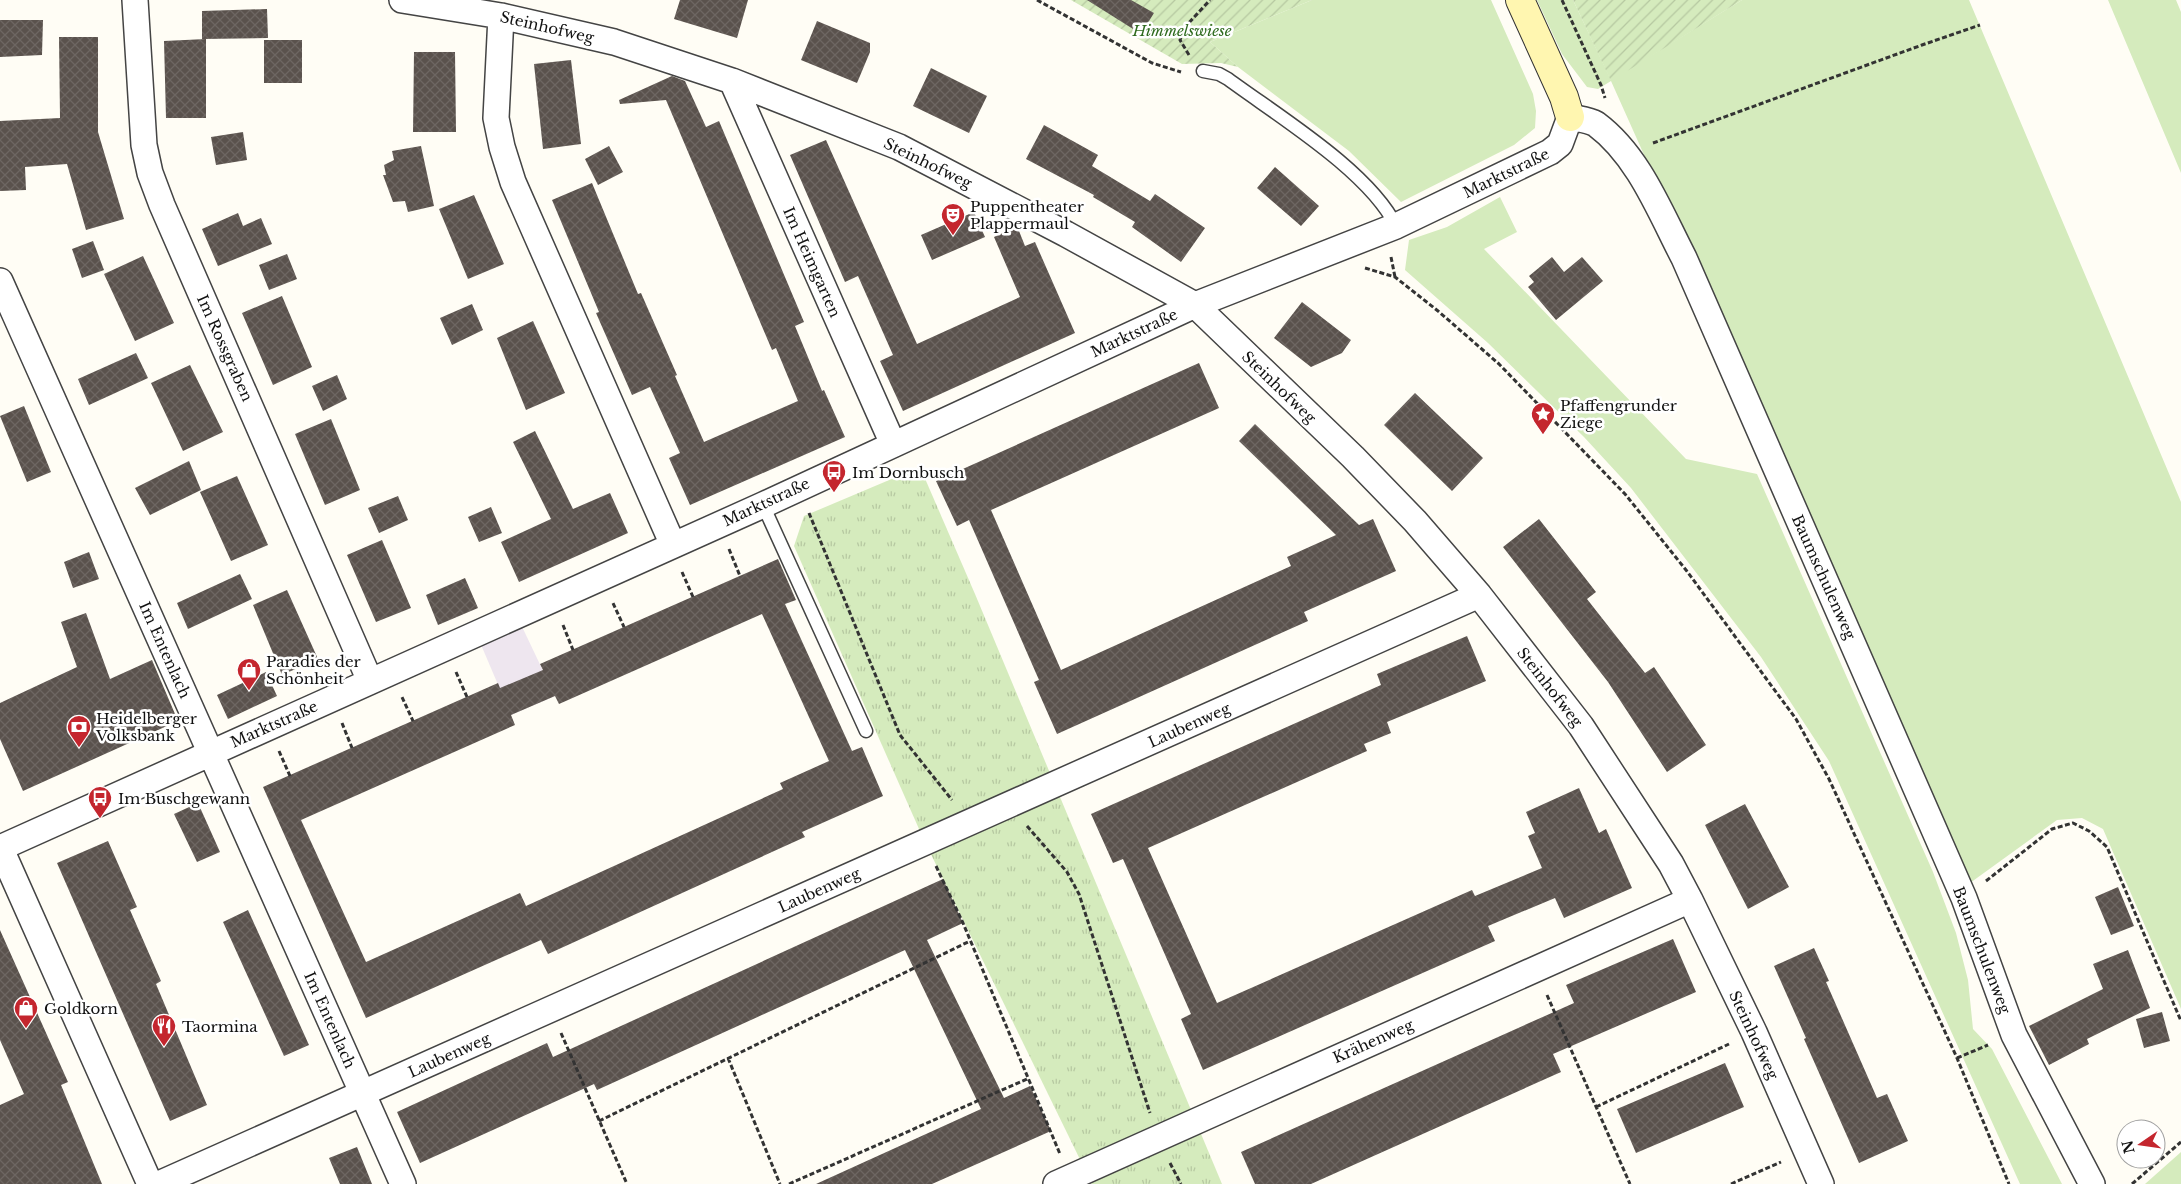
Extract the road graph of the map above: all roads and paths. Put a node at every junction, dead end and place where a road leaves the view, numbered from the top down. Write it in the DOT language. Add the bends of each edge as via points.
graph roads {
  1 [pos="135,0"];
  2 [pos="402,0"];
  3 [pos="1037,0"];
  4 [pos="1210,0"];
  5 [pos="1520,0"];
  6 [pos="1562,0"];
  7 [pos="501,16"];
  8 [pos="1980,25"];
  9 [pos="1203,71"];
  10 [pos="732,81"];
  11 [pos="1606,103"];
  12 [pos="1570,117"];
  13 [pos="1624,154"];
  14 [pos="1396,226"];
  15 [pos="1395,277"];
  16 [pos="0,281"];
  17 [pos="1195,305"];
  18 [pos="893,444"];
  19 [pos="798,488"];
  20 [pos="763,505"];
  21 [pos="673,544"];
  22 [pos="1479,595"];
  23 [pos="370,681"];
  24 [pos="866,731"];
  25 [pos="210,752"];
  26 [pos="1009,805"];
  27 [pos="968,824"];
  28 [pos="925,842"];
  29 [pos="0,847"];
  30 [pos="1964,898"];
  31 [pos="1690,900"];
  32 [pos="970,941"];
  33 [pos="1536,969"];
  34 [pos="550,1010"];
  35 [pos="2181,1021"];
  36 [pos="1754,1032"];
  37 [pos="2014,1035"];
  38 [pos="728,1058"];
  39 [pos="1957,1058"];
  40 [pos="1027,1079"];
  41 [pos="362,1094"];
  42 [pos="1596,1107"];
  43 [pos="599,1121"];
  44 [pos="1158,1139"];
  45 [pos="2181,1142"];
  46 [pos="1807,1151"];
  47 [pos="1063,1181"];
  48 [pos="150,1184"];
  49 [pos="159,1184"];
  50 [pos="402,1184"];
  51 [pos="627,1184"];
  52 [pos="780,1184"];
  53 [pos="789,1184"];
  54 [pos="1181,1184"];
  55 [pos="1630,1184"];
  56 [pos="1731,1184"];
  57 [pos="1821,1184"];
  58 [pos="2009,1184"];
  59 [pos="2092,1184"];
  60 [pos="2132,1184"];
  1 -- 23 [label="street, Im Rossgraben" via="144,145 150,173"];
  2 -- 7 [label="street, Steinhofweg"];
  3 -- 9 [label="path" via="1152,63 1182,73"];
  4 -- 9 [label="path" via="1185,27 1180,40"];
  5 -- 12 [label="street"];
  6 -- 11 [label="path"];
  7 -- 10 [label="street, Steinhofweg" via="614,42"];
  7 -- 21 [label="street" via="496,118 513,182"];
  8 -- 13 [label="path"];
  9 -- 14 [label="lane" via="1228,79 1338,160 1383,204"];
  10 -- 17 [label="street, Steinhofweg" via="898,147"];
  10 -- 18 [label="street, Im Heimgarten"];
  12 -- 13 [label="street, Baumschulenweg" via="1594,123"];
  12 -- 14 [label="street, Marktstraße" via="1560,144 1550,152"];
  13 -- 30 [label="street, Baumschulenweg" via="1641,176 1684,258"];
  14 -- 17 [label="street, Marktstraße"];
  15 -- 39 [label="path" via="1498,364 1625,494 1686,570 1796,719 1830,779"];
  16 -- 25 [label="street, Im Entenlach"];
  17 -- 18 [label="street, Marktstraße"];
  17 -- 22 [label="street, Steinhofweg" via="1353,457"];
  18 -- 19 [label="street, Marktstraße"];
  19 -- 20 [label="street, Marktstraße"];
  19 -- 27 [label="path" via="900,735"];
  20 -- 21 [label="street, Marktstraße"];
  20 -- 24 [label="lane"];
  21 -- 23 [label="street, Marktstraße"];
  22 -- 26 [label="street, Laubenweg"];
  22 -- 31 [label="street, Steinhofweg" via="1580,726 1671,864"];
  23 -- 25 [label="street, Marktstraße"];
  25 -- 29 [label="street, Marktstraße"];
  25 -- 41 [label="street, Im Entenlach"];
  26 -- 27 [label="street, Laubenweg"];
  26 -- 44 [label="path" via="1067,872 1079,894"];
  27 -- 28 [label="street, Laubenweg"];
  28 -- 32 [label="path"];
  28 -- 34 [label="street, Laubenweg"];
  29 -- 48 [label="street"];
  30 -- 35 [label="path" via="2052,829 2073,823 2089,831 2107,847"];
  30 -- 37 [label="street, Baumschulenweg"];
  31 -- 33 [label="street, Krähenweg"];
  31 -- 36 [label="street, Steinhofweg"];
  32 -- 38 [label="path"];
  32 -- 40 [label="path"];
  33 -- 42 [label="path"];
  33 -- 44 [label="street, Krähenweg"];
  34 -- 41 [label="street, Laubenweg"];
  34 -- 43 [label="path"];
  36 -- 42 [label="path"];
  36 -- 46 [label="street, Steinhofweg"];
  37 -- 39 [label="path"];
  37 -- 59 [label="street, Baumschulenweg"];
  38 -- 43 [label="path"];
  38 -- 52 [label="path"];
  39 -- 58 [label="path"];
  40 -- 47 [label="path"];
  40 -- 53 [label="path"];
  41 -- 49 [label="street, Laubenweg"];
  41 -- 50 [label="street, Im Entenlach"];
  42 -- 55 [label="path"];
  43 -- 51 [label="path"];
  44 -- 47 [label="street, Krähenweg"];
  44 -- 54 [label="path"];
  45 -- 60 [label="path"];
  46 -- 56 [label="path"];
  46 -- 57 [label="street, Steinhofweg"];
}
